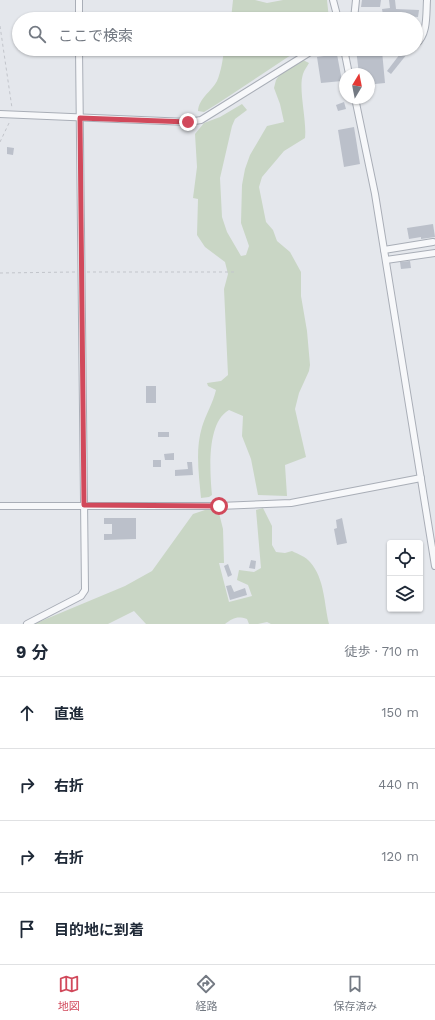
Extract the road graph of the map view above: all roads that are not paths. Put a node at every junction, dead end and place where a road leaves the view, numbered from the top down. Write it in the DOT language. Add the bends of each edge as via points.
graph roads {
  1 [pos="78,0"];
  2 [pos="334,0"];
  3 [pos="356,0"];
  4 [pos="427,0"];
  5 [pos="79,12"];
  6 [pos="337,12"];
  7 [pos="355,12"];
  8 [pos="423,33"];
  9 [pos="79,56"];
  10 [pos="304,56"];
  11 [pos="345,56"];
  12 [pos="348,68"];
  13 [pos="355,104"];
  14 [pos="0,114"];
  15 [pos="80,118"];
  16 [pos="433,242"];
  17 [pos="384,250"];
  18 [pos="435,253"];
  19 [pos="386,260"];
  20 [pos="421,478"];
  21 [pos="84,505"];
  22 [pos="0,506"];
  23 [pos="435,566"];
  24 [pos="27,624"];
  1 -- 5 [label="street"];
  2 -- 6 [label="street"];
  3 -- 7 [label="street"];
  4 -- 8 [label="street"];
  9 -- 15 [label="street"];
  10 -- 15 [label="street" via="201,120 188,122"];
  11 -- 12 [label="street"];
  13 -- 17 [label="street"];
  14 -- 15 [label="street"];
  15 -- 21 [label="street"];
  16 -- 17 [label="street"];
  17 -- 19 [label="street"];
  18 -- 19 [label="street"];
  19 -- 20 [label="street"];
  20 -- 21 [label="street" via="291,503 219,506"];
  20 -- 23 [label="street"];
  21 -- 22 [label="street"];
  21 -- 24 [label="street" via="85,590 81,596"];
}
